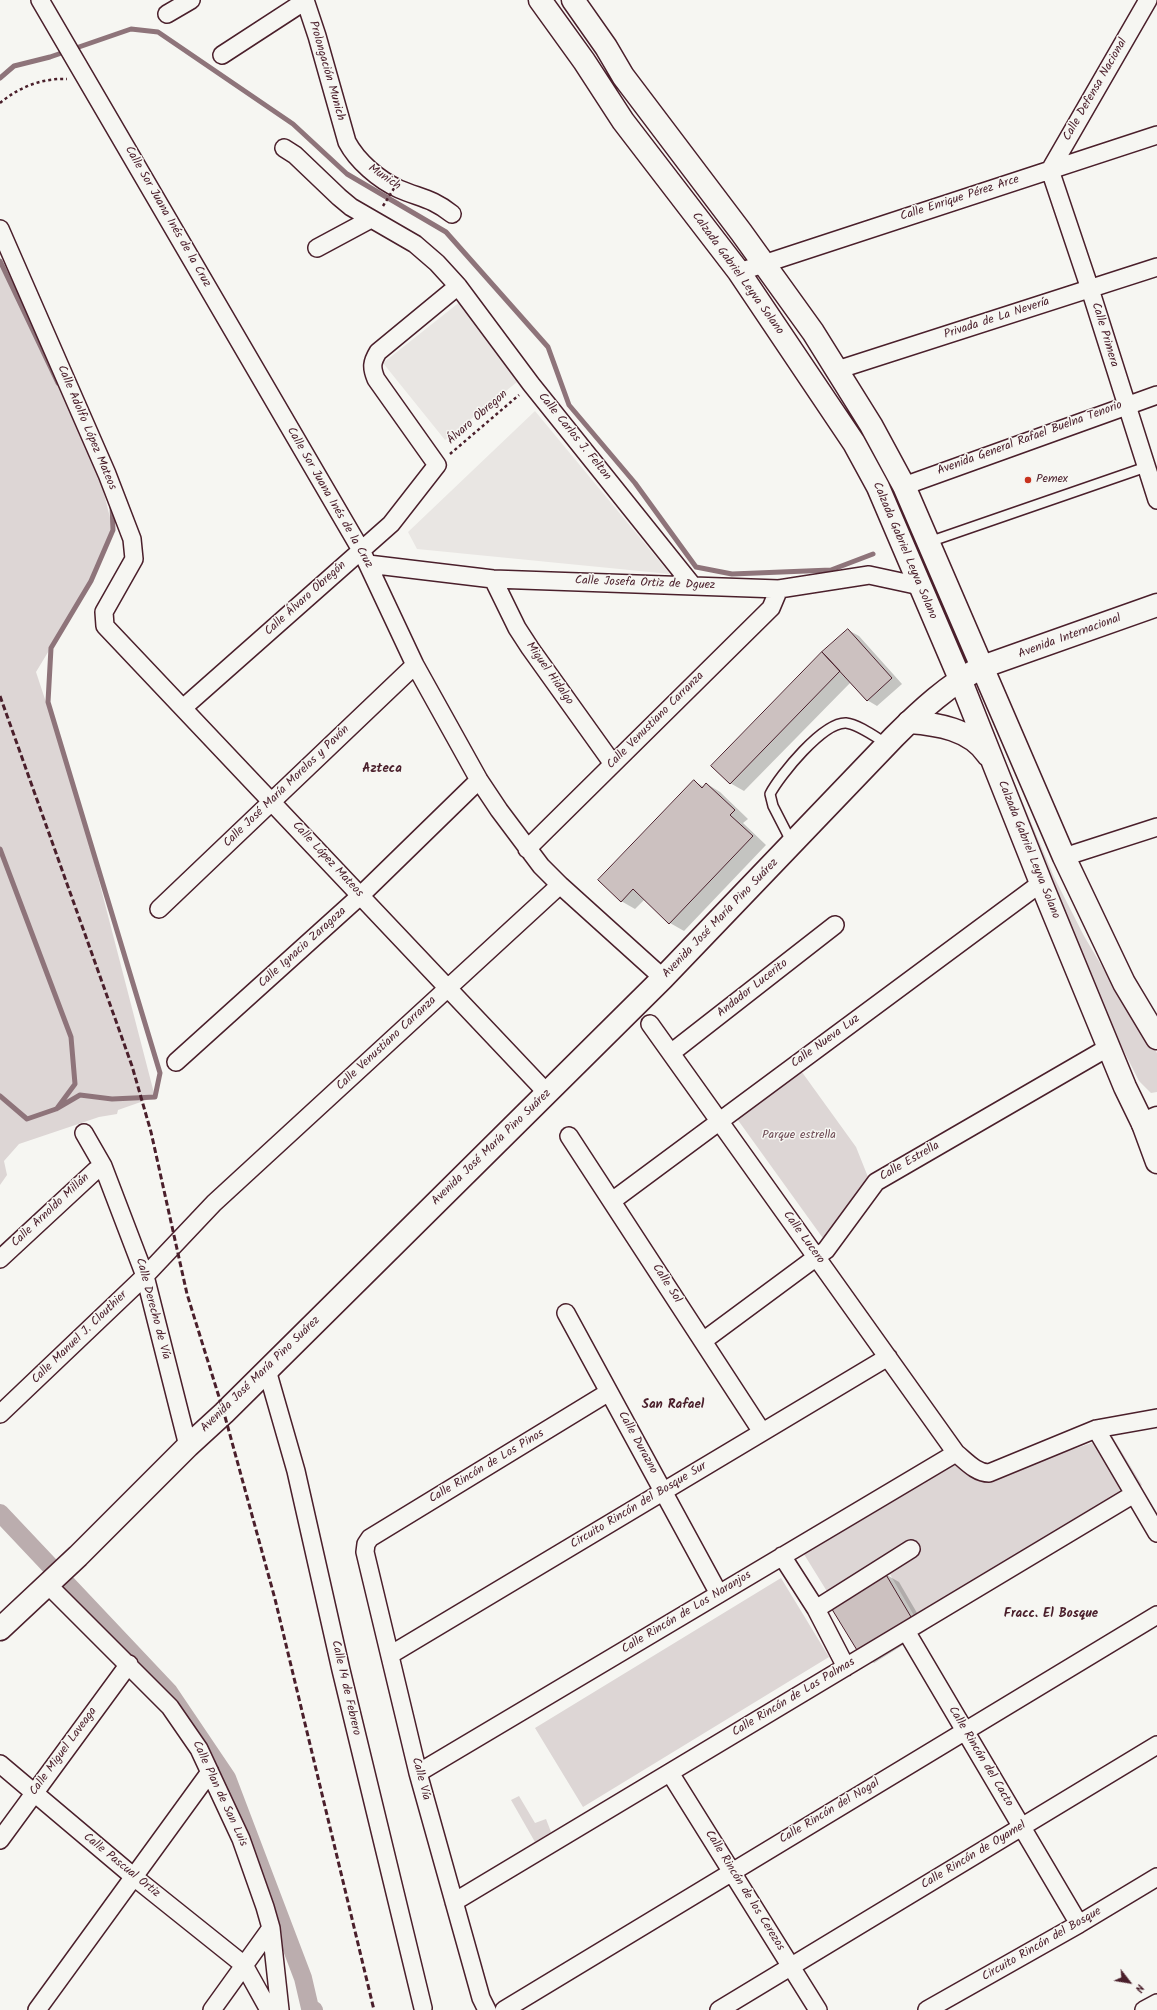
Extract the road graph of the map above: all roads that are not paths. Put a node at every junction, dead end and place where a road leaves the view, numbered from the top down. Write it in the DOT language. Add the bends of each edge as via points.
graph roads {
  1 [pos="40,0"];
  2 [pos="191,0"];
  3 [pos="540,0"];
  4 [pos="573,0"];
  5 [pos="305,1"];
  6 [pos="1149,5"];
  7 [pos="167,14"];
  8 [pos="606,47"];
  9 [pos="222,55"];
  10 [pos="584,61"];
  11 [pos="1157,135"];
  12 [pos="347,142"];
  13 [pos="284,148"];
  14 [pos="1050,170"];
  15 [pos="452,214"];
  16 [pos="371,219"];
  17 [pos="0,229"];
  18 [pos="317,248"];
  19 [pos="764,263"];
  20 [pos="1157,267"];
  21 [pos="739,272"];
  22 [pos="458,286"];
  23 [pos="1090,290"];
  24 [pos="837,370"];
  25 [pos="1157,394"];
  26 [pos="1126,404"];
  27 [pos="1146,467"];
  28 [pos="904,486"];
  29 [pos="1157,500"];
  30 [pos="929,542"];
  31 [pos="365,557"];
  32 [pos="493,579"];
  33 [pos="693,586"];
  34 [pos="920,586"];
  35 [pos="779,589"];
  36 [pos="1157,605"];
  37 [pos="105,626"];
  38 [pos="415,665"];
  39 [pos="982,667"];
  40 [pos="960,679"];
  41 [pos="183,708"];
  42 [pos="909,722"];
  43 [pos="888,744"];
  44 [pos="992,762"];
  45 [pos="613,764"];
  46 [pos="479,780"];
  47 [pos="271,802"];
  48 [pos="1157,827"];
  49 [pos="793,844"];
  50 [pos="528,849"];
  51 [pos="1064,857"];
  52 [pos="1041,883"];
  53 [pos="560,885"];
  54 [pos="360,896"];
  55 [pos="159,909"];
  56 [pos="835,925"];
  57 [pos="663,978"];
  58 [pos="448,988"];
  59 [pos="650,1024"];
  60 [pos="1157,1038"];
  61 [pos="1109,1047"];
  62 [pos="671,1053"];
  63 [pos="176,1062"];
  64 [pos="548,1094"];
  65 [pos="719,1120"];
  66 [pos="1150,1121"];
  67 [pos="84,1133"];
  68 [pos="569,1136"];
  69 [pos="1157,1162"];
  70 [pos="103,1166"];
  71 [pos="612,1201"];
  72 [pos="175,1244"];
  73 [pos="816,1257"];
  74 [pos="0,1259"];
  75 [pos="145,1276"];
  76 [pos="566,1313"];
  77 [pos="703,1341"];
  78 [pos="888,1357"];
  79 [pos="266,1370"];
  80 [pos="609,1392"];
  81 [pos="1157,1406"];
  82 [pos="0,1414"];
  83 [pos="1151,1419"];
  84 [pos="1096,1429"];
  85 [pos="762,1432"];
  86 [pos="188,1446"];
  87 [pos="956,1453"];
  88 [pos="663,1491"];
  89 [pos="1134,1494"];
  90 [pos="1157,1533"];
  91 [pos="366,1544"];
  92 [pos="911,1549"];
  93 [pos="782,1556"];
  94 [pos="51,1581"];
  95 [pos="719,1594"];
  96 [pos="816,1609"];
  97 [pos="1157,1615"];
  98 [pos="0,1629"];
  99 [pos="906,1631"];
  100 [pos="390,1655"];
  101 [pos="129,1664"];
  102 [pos="846,1667"];
  103 [pos="965,1731"];
  104 [pos="1157,1745"];
  105 [pos="0,1764"];
  106 [pos="210,1772"];
  107 [pos="418,1773"];
  108 [pos="670,1773"];
  109 [pos="34,1793"];
  110 [pos="1022,1827"];
  111 [pos="0,1840"];
  112 [pos="732,1872"];
  113 [pos="134,1877"];
  114 [pos="1157,1877"];
  115 [pos="454,1902"];
  116 [pos="1079,1924"];
  117 [pos="271,1928"];
  118 [pos="244,1965"];
  119 [pos="791,1966"];
  120 [pos="1157,2003"];
  121 [pos="423,2008"];
  122 [pos="37,2010"];
  123 [pos="212,2010"];
  124 [pos="269,2010"];
  125 [pos="280,2010"];
  126 [pos="487,2010"];
  127 [pos="504,2010"];
  128 [pos="719,2010"];
  129 [pos="818,2010"];
  130 [pos="926,2010"];
  131 [pos="1144,2010"];
  1 -- 31 [label="street, Calle Sor Juana Inés de la Cruz"];
  2 -- 7 [label="street"];
  3 -- 10 [label="main road, Calzada Gabriel Leyva Solano"];
  4 -- 8 [label="main road, Calzada Gabriel Leyva Solano"];
  5 -- 9 [label="street"];
  5 -- 12 [label="street, Prolongación Munich"];
  6 -- 14 [label="street, Calle Defensa Nacional"];
  8 -- 10 [label="main road"];
  8 -- 19 [label="main road, Calzada Gabriel Leyva Solano" via="623,76"];
  10 -- 21 [label="main road, Calzada Gabriel Leyva Solano" via="623,121"];
  11 -- 14 [label="street, Calle Enrique Pérez Arce"];
  12 -- 15 [label="street, Munich" via="352,153 388,183 438,203"];
  13 -- 16 [label="street, Calle Carlos J. Felton" via="300,159 339,197"];
  14 -- 19 [label="street, Calle Enrique Pérez Arce"];
  14 -- 23 [label="street, Calle Primera"];
  16 -- 18 [label="street"];
  16 -- 22 [label="street, Calle Carlos J. Felton" via="415,244"];
  17 -- 37 [label="street, Calle Adolfo López Mateos" via="107,474 132,539 134,559 104,612"];
  19 -- 21 [label="street, Calle Enrique Pérez Arce"];
  19 -- 24 [label="main road, Calzada Gabriel Leyva Solano"];
  20 -- 23 [label="street, Privada de La Nevería"];
  21 -- 34 [label="main road, Calzada Gabriel Leyva Solano" via="854,443 878,487"];
  22 -- 31 [label="street, Calle Álvaro Obregón" via="378,352 373,360 372,368 376,379 437,465"];
  22 -- 33 [label="street, Calle Carlos J. Felton" via="531,384"];
  23 -- 24 [label="street, Privada de La Nevería"];
  23 -- 26 [label="street, Calle Primera"];
  24 -- 28 [label="main road, Calzada Gabriel Leyva Solano"];
  25 -- 26 [label="street, Avenida General Rafael Buelna Tenorio"];
  26 -- 27 [label="street, Calle Primera"];
  26 -- 28 [label="street, Avenida General Rafael Buelna Tenorio"];
  27 -- 29 [label="street, Calle Primera"];
  27 -- 30 [label="lane"];
  28 -- 30 [label="main road, Calzada Gabriel Leyva Solano"];
  30 -- 39 [label="main road, Calzada Gabriel Leyva Solano"];
  31 -- 32 [label="street, Calle Josefa Ortiz de Dguez"];
  31 -- 38 [label="street, Calle Sor Juana Inés de la Cruz"];
  31 -- 41 [label="street, Calle Álvaro Obregón"];
  32 -- 33 [label="street, Calle Josefa Ortiz de Dguez"];
  32 -- 45 [label="street, Miguel Hidalgo" via="517,628"];
  33 -- 35 [label="street, Calle Josefa Ortiz de Dguez"];
  34 -- 35 [label="street, Calle Josefa Ortiz de Dguez" via="869,575"];
  34 -- 40 [label="main road, Calzada Gabriel Leyva Solano"];
  35 -- 45 [label="street, Calle Venustiano Carranza" via="771,608"];
  36 -- 39 [label="main road, Avenida Internacional"];
  37 -- 41 [label="street, Calle López Mateos"];
  38 -- 46 [label="street, Calle Sor Juana Inés de la Cruz"];
  38 -- 47 [label="street, Calle José María Morelos y Pavón"];
  39 -- 40 [label="main road, Avenida José María Pino Suárez"];
  39 -- 51 [label="main road, Calzada Gabriel Leyva Solano"];
  40 -- 42 [label="main road, Avenida José María Pino Suárez"];
  40 -- 44 [label="main road, Calzada Gabriel Leyva Solano"];
  41 -- 47 [label="street, Calle López Mateos"];
  42 -- 43 [label="main road, Avenida José María Pino Suárez"];
  42 -- 44 [label="main road" via="946,726 961,733 984,749"];
  43 -- 49 [label="main road, Avenida José María Pino Suárez"];
  43 -- 49 [label="lane" via="846,723 817,738 795,760 778,779 770,794 773,806"];
  44 -- 52 [label="main road, Calzada Gabriel Leyva Solano"];
  45 -- 50 [label="street, Calle Venustiano Carranza"];
  46 -- 50 [label="street, Calle Sor Juana Inés de la Cruz"];
  46 -- 54 [label="street, Calle Ignacio Zaragoza"];
  47 -- 54 [label="street, Calle López Mateos"];
  47 -- 55 [label="street, Calle José María Morelos y Pavón"];
  48 -- 51 [label="street"];
  49 -- 57 [label="main road, Avenida José María Pino Suárez"];
  50 -- 53 [label="street, Calle Sor Juana Inés de la Cruz"];
  51 -- 60 [label="main road, Calzada Gabriel Leyva Solano" via="1124,984"];
  52 -- 61 [label="main road, Calzada Gabriel Leyva Solano"];
  52 -- 65 [label="street, Calle Nueva Luz"];
  53 -- 57 [label="street, Calle Sor Juana Inés de la Cruz"];
  53 -- 58 [label="street, Calle Venustiano Carranza"];
  54 -- 58 [label="street, Calle López Mateos"];
  54 -- 63 [label="street, Calle Ignacio Zaragoza"];
  56 -- 62 [label="street, Andador Lucerito"];
  57 -- 64 [label="main road, Avenida José María Pino Suárez"];
  58 -- 64 [label="street, Calle López Mateos"];
  58 -- 72 [label="street, Calle Venustiano Carranza" via="214,1202"];
  59 -- 62 [label="street, Calle Lucero"];
  61 -- 66 [label="main road, Calzada Gabriel Leyva Solano"];
  61 -- 73 [label="street, Calle Estrella" via="876,1182 826,1250"];
  62 -- 65 [label="street, Calle Lucero"];
  64 -- 79 [label="main road, Avenida José María Pino Suárez"];
  65 -- 71 [label="street, Calle Nueva Luz"];
  65 -- 73 [label="street, Calle Lucero"];
  66 -- 69 [label="main road, Calzada Gabriel Leyva Solano"];
  67 -- 70 [label="street, Calle Derecho de Vía"];
  68 -- 71 [label="street, Calle Sol"];
  70 -- 74 [label="street, Calle Arnoldo Millán"];
  70 -- 75 [label="street, Calle Derecho de Vía"];
  71 -- 77 [label="street, Calle Sol"];
  72 -- 75 [label="street, Calle Manuel J. Clouthier"];
  73 -- 77 [label="street, Calle Estrella"];
  73 -- 78 [label="street, Calle Lucero"];
  75 -- 82 [label="street, Calle Manuel J. Clouthier"];
  75 -- 86 [label="street, Calle Derecho de Vía"];
  76 -- 80 [label="street, Calle Durazno"];
  77 -- 85 [label="street, Calle Sol"];
  78 -- 85 [label="street, Circuito Rincón del Bosque Sur"];
  78 -- 87 [label="street, Calle Lucero"];
  79 -- 86 [label="main road, Avenida José María Pino Suárez"];
  79 -- 121 [label="street, Calle 14 de Febrero" via="296,1471 341,1670"];
  80 -- 88 [label="street, Calle Durazno"];
  80 -- 91 [label="street, Calle Rincón de Los Pinos" via="370,1538"];
  81 -- 83 [label="street"];
  83 -- 84 [label="street, Calle Lucero"];
  84 -- 87 [label="street, Calle Lucero" via="989,1473 982,1473"];
  84 -- 89 [label="street"];
  85 -- 88 [label="street, Circuito Rincón del Bosque Sur"];
  86 -- 94 [label="main road, Avenida José María Pino Suárez"];
  87 -- 93 [label="street, Calle Rincón de Los Naranjos"];
  88 -- 95 [label="street, Calle Durazno"];
  88 -- 100 [label="street, Circuito Rincón del Bosque Sur"];
  89 -- 90 [label="street"];
  89 -- 99 [label="street, Calle Rincón de Las Palmas"];
  91 -- 100 [label="street, Calle Vía" via="365,1552"];
  92 -- 96 [label="street"];
  93 -- 95 [label="street, Calle Rincón de Los Naranjos"];
  93 -- 96 [label="street"];
  94 -- 98 [label="main road, Avenida José María Pino Suárez"];
  94 -- 101 [label="street, Calle Plan de San Luis"];
  95 -- 107 [label="street, Calle Rincón de Los Naranjos"];
  96 -- 102 [label="street"];
  97 -- 103 [label="street, Calle Rincón del Nogal"];
  99 -- 102 [label="street, Calle Rincón de Las Palmas"];
  99 -- 103 [label="street, Calle Rincón del Cacto"];
  100 -- 107 [label="street, Calle Vía"];
  101 -- 106 [label="street, Calle Plan de San Luis" via="170,1707 199,1749"];
  101 -- 109 [label="street, Calle Miguel Laveaga"];
  102 -- 108 [label="street, Calle Rincón de Las Palmas"];
  103 -- 110 [label="street, Calle Rincón del Cacto"];
  103 -- 112 [label="street, Calle Rincón del Nogal"];
  104 -- 110 [label="street, Calle Rincón de Oyamel"];
  105 -- 109 [label="street, Calle Pascual Ortiz"];
  106 -- 113 [label="street"];
  106 -- 117 [label="street, Calle Plan de San Luis" via="242,1839"];
  107 -- 115 [label="street, Calle Vía"];
  108 -- 112 [label="street, Calle Rincón de los Cerezos"];
  108 -- 115 [label="street, Calle Rincón de Las Palmas"];
  109 -- 111 [label="street, Calle Miguel Laveaga"];
  109 -- 113 [label="street, Calle Pascual Ortiz"];
  110 -- 116 [label="street, Calle Rincón del Cacto"];
  110 -- 119 [label="street, Calle Rincón de Oyamel"];
  112 -- 119 [label="street, Calle Rincón de los Cerezos"];
  112 -- 127 [label="street, Calle Rincón del Nogal"];
  113 -- 118 [label="street, Calle Pascual Ortiz"];
  113 -- 122 [label="street"];
  114 -- 116 [label="street, Circuito Rincón del Bosque"];
  115 -- 126 [label="street, Calle Vía" via="481,1998"];
  116 -- 130 [label="street, Circuito Rincón del Bosque"];
  117 -- 118 [label="street"];
  117 -- 125 [label="street, Calle Plan de San Luis"];
  118 -- 123 [label="street"];
  118 -- 124 [label="street"];
  119 -- 128 [label="street, Calle Rincón de Oyamel"];
  119 -- 129 [label="street, Calle Rincón de los Cerezos"];
  120 -- 131 [label="street"];
}
